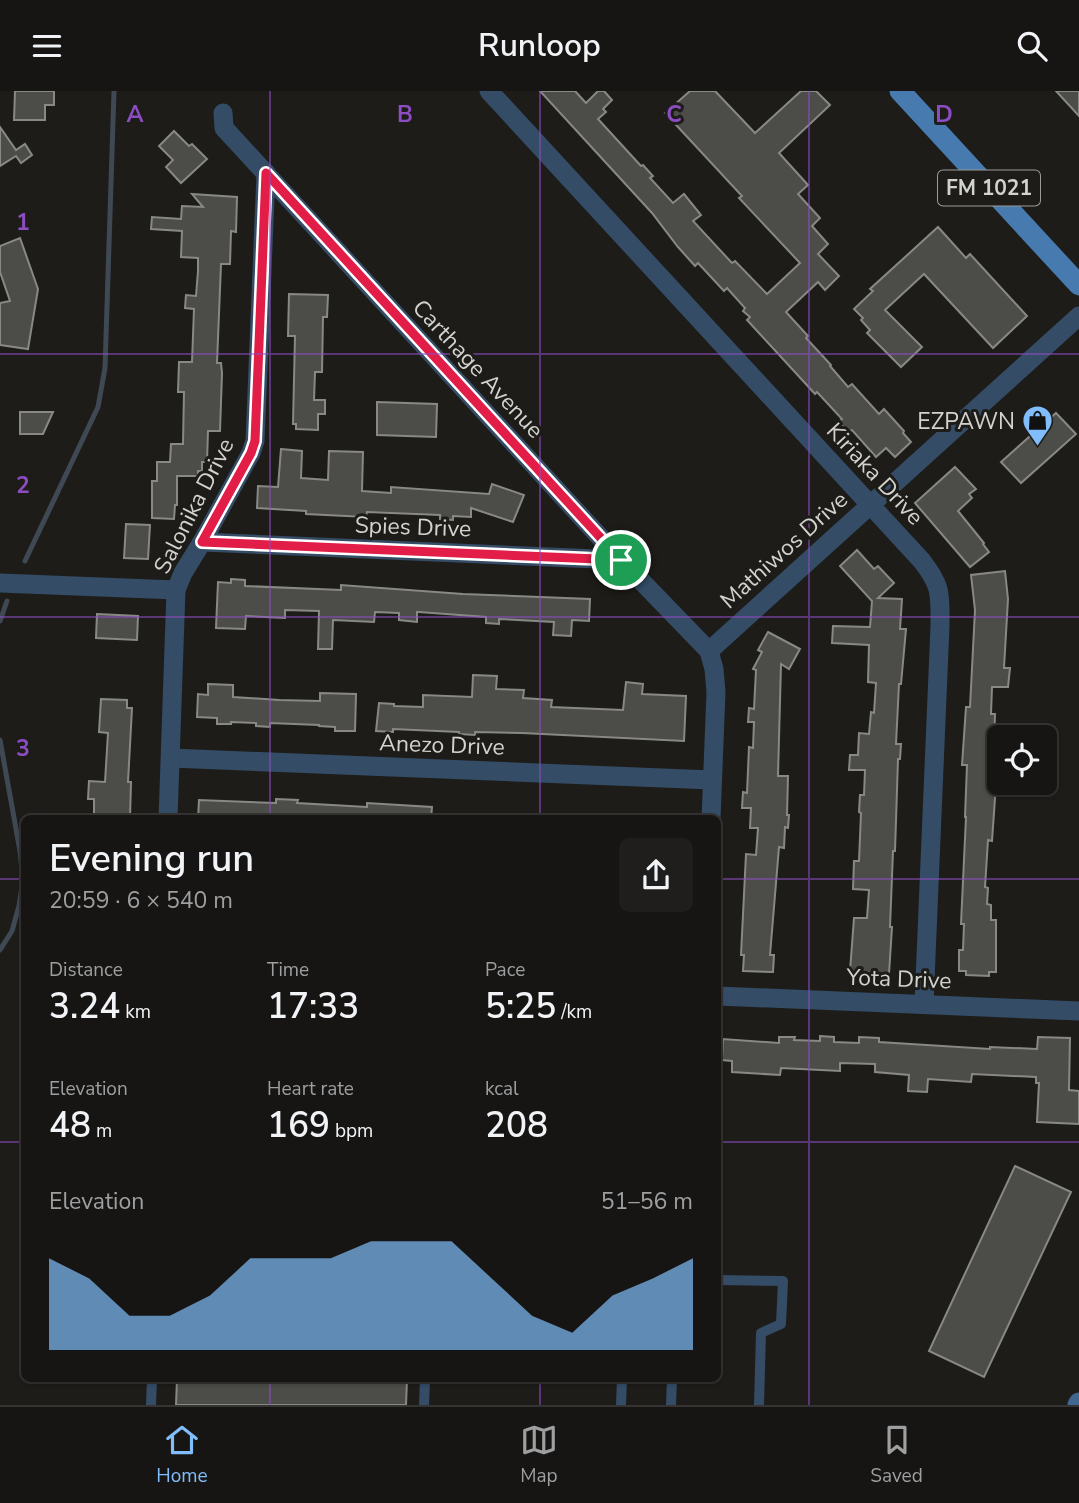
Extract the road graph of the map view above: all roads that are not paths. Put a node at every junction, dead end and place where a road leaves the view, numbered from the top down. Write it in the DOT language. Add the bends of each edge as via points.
graph roads {
  1 [pos="489,91"];
  2 [pos="900,91"];
  3 [pos="223,113"];
  4 [pos="266,173"];
  5 [pos="1079,285"];
  6 [pos="1079,316"];
  7 [pos="870,505"];
  8 [pos="202,542"];
  9 [pos="621,560"];
  10 [pos="0,583"];
  11 [pos="177,590"];
  12 [pos="709,651"];
  13 [pos="171,758"];
  14 [pos="712,780"];
  15 [pos="168,815"];
  16 [pos="711,815"];
  17 [pos="721,996"];
  18 [pos="924,1004"];
  19 [pos="1079,1011"];
  20 [pos="721,1280"];
  21 [pos="152,1382"];
  22 [pos="425,1382"];
  23 [pos="622,1382"];
  24 [pos="672,1382"];
  25 [pos="151,1405"];
  26 [pos="424,1405"];
  27 [pos="621,1405"];
  28 [pos="671,1405"];
  29 [pos="759,1405"];
  1 -- 7 [label="street, Kiriaka Drive"];
  2 -- 5 [label="main road, FM 1021"];
  3 -- 4 [label="street, Carthage Avenue" via="224,128"];
  4 -- 8 [label="street, Salonika Drive" via="255,441"];
  4 -- 9 [label="street, Carthage Avenue"];
  6 -- 7 [label="street, Mathiwos Drive"];
  7 -- 12 [label="street, Mathiwos Drive"];
  7 -- 18 [label="street, Kiriaka Drive" via="922,561 935,578 940,596"];
  8 -- 9 [label="street, Spies Drive"];
  8 -- 11 [label="street, Salonika Drive"];
  9 -- 12 [label="street, Carthage Avenue"];
  10 -- 11 [label="street"];
  11 -- 13 [label="street, Salonika Drive"];
  12 -- 14 [label="street" via="716,692"];
  13 -- 14 [label="street, Anezo Drive"];
  13 -- 15 [label="street, Salonika Drive"];
  14 -- 16 [label="street"];
  17 -- 18 [label="street, Yota Drive"];
  18 -- 19 [label="street, Yota Drive"];
  20 -- 29 [label="lane" via="783,1281 780,1324 761,1333"];
  21 -- 25 [label="lane"];
  22 -- 26 [label="lane"];
  23 -- 27 [label="lane"];
  24 -- 28 [label="lane"];
}
